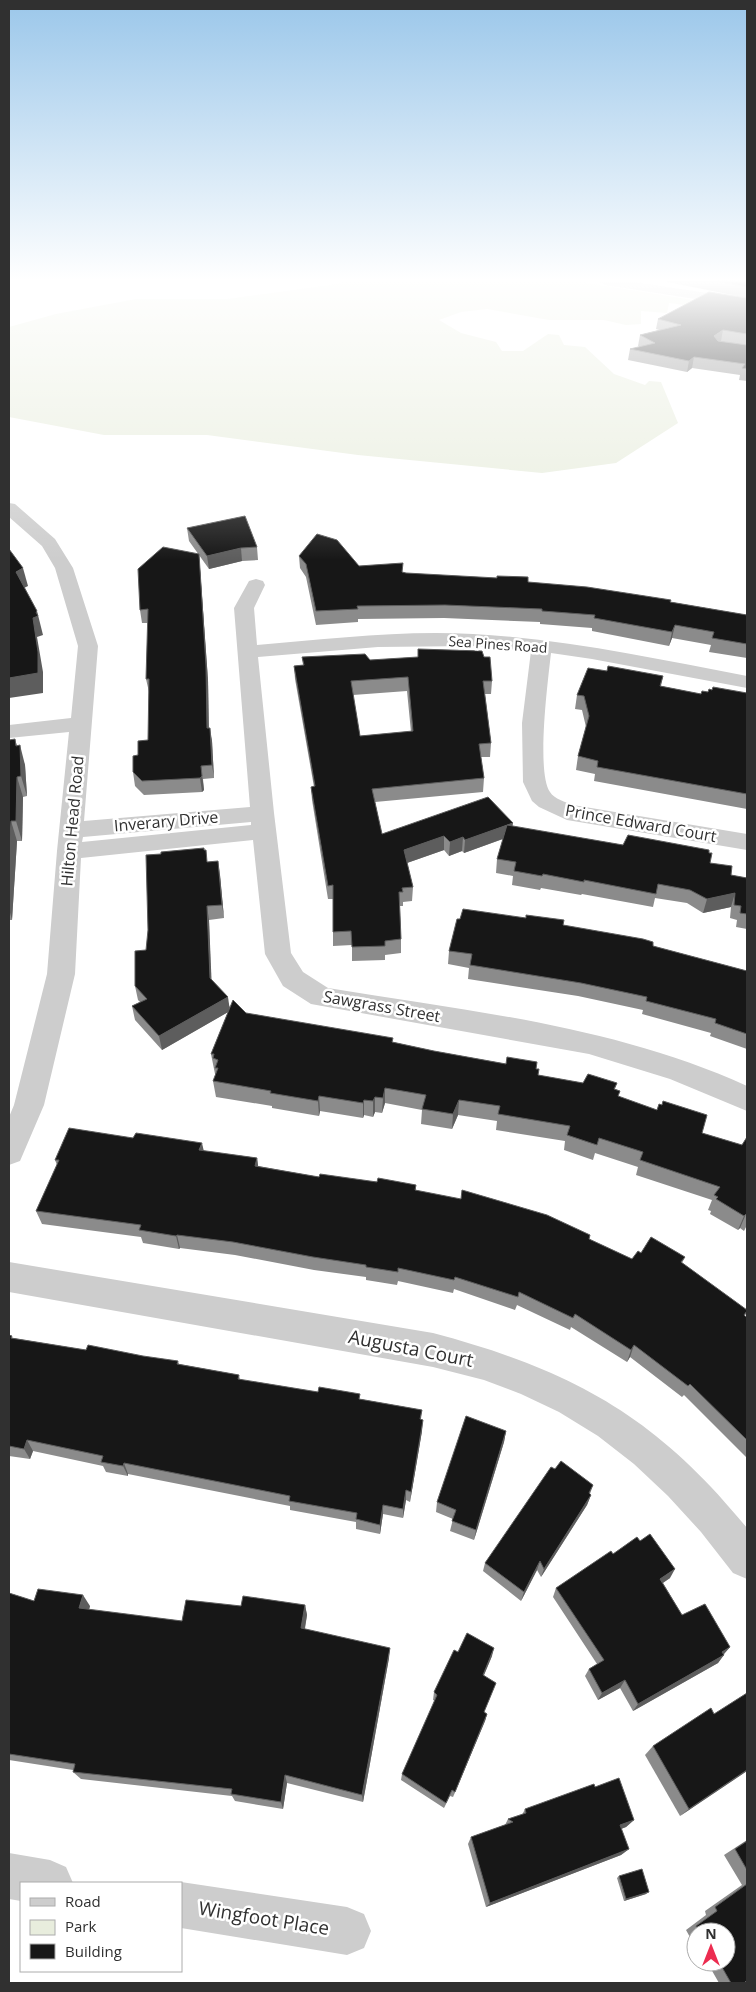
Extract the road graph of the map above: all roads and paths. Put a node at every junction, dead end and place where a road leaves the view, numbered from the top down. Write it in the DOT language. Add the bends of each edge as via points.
graph roads {
  1 [pos="9,508"];
  2 [pos="256,586"];
  3 [pos="542,646"];
  4 [pos="247,652"];
  5 [pos="747,682"];
  6 [pos="80,724"];
  7 [pos="9,730"];
  8 [pos="263,822"];
  9 [pos="70,841"];
  10 [pos="747,842"];
  11 [pos="747,1099"];
  12 [pos="9,1152"];
  13 [pos="9,1277"];
  14 [pos="747,1559"];
  15 [pos="9,1876"];
  16 [pos="44,1882"];
  17 [pos="182,1906"];
  18 [pos="347,1931"];
  1 -- 6 [label="street, Hilton Head Road" via="49,543 64,568 88,646"];
  2 -- 4 [label="street, Sawgrass Street" via="244,608"];
  3 -- 4 [label="street, Sea Pines Road" via="472,640 378,641"];
  3 -- 5 [label="street, Sea Pines Road"];
  3 -- 10 [label="street, Prince Edward Court" via="533,723 534,782 540,796 567,812"];
  4 -- 8 [label="street, Sawgrass Street"];
  6 -- 7 [label="street"];
  6 -- 9 [label="street, Hilton Head Road"];
  8 -- 9 [label="street"];
  8 -- 11 [label="street, Sawgrass Street" via="278,954 293,979 321,997 604,1047 689,1074"];
  9 -- 12 [label="street, Hilton Head Road" via="61,974 29,1105"];
  13 -- 14 [label="street, Augusta Court" via="433,1350 497,1367 574,1400 622,1430 690,1490"];
  15 -- 16 [label="street"];
  17 -- 18 [label="street, Wingfoot Place"];
}
